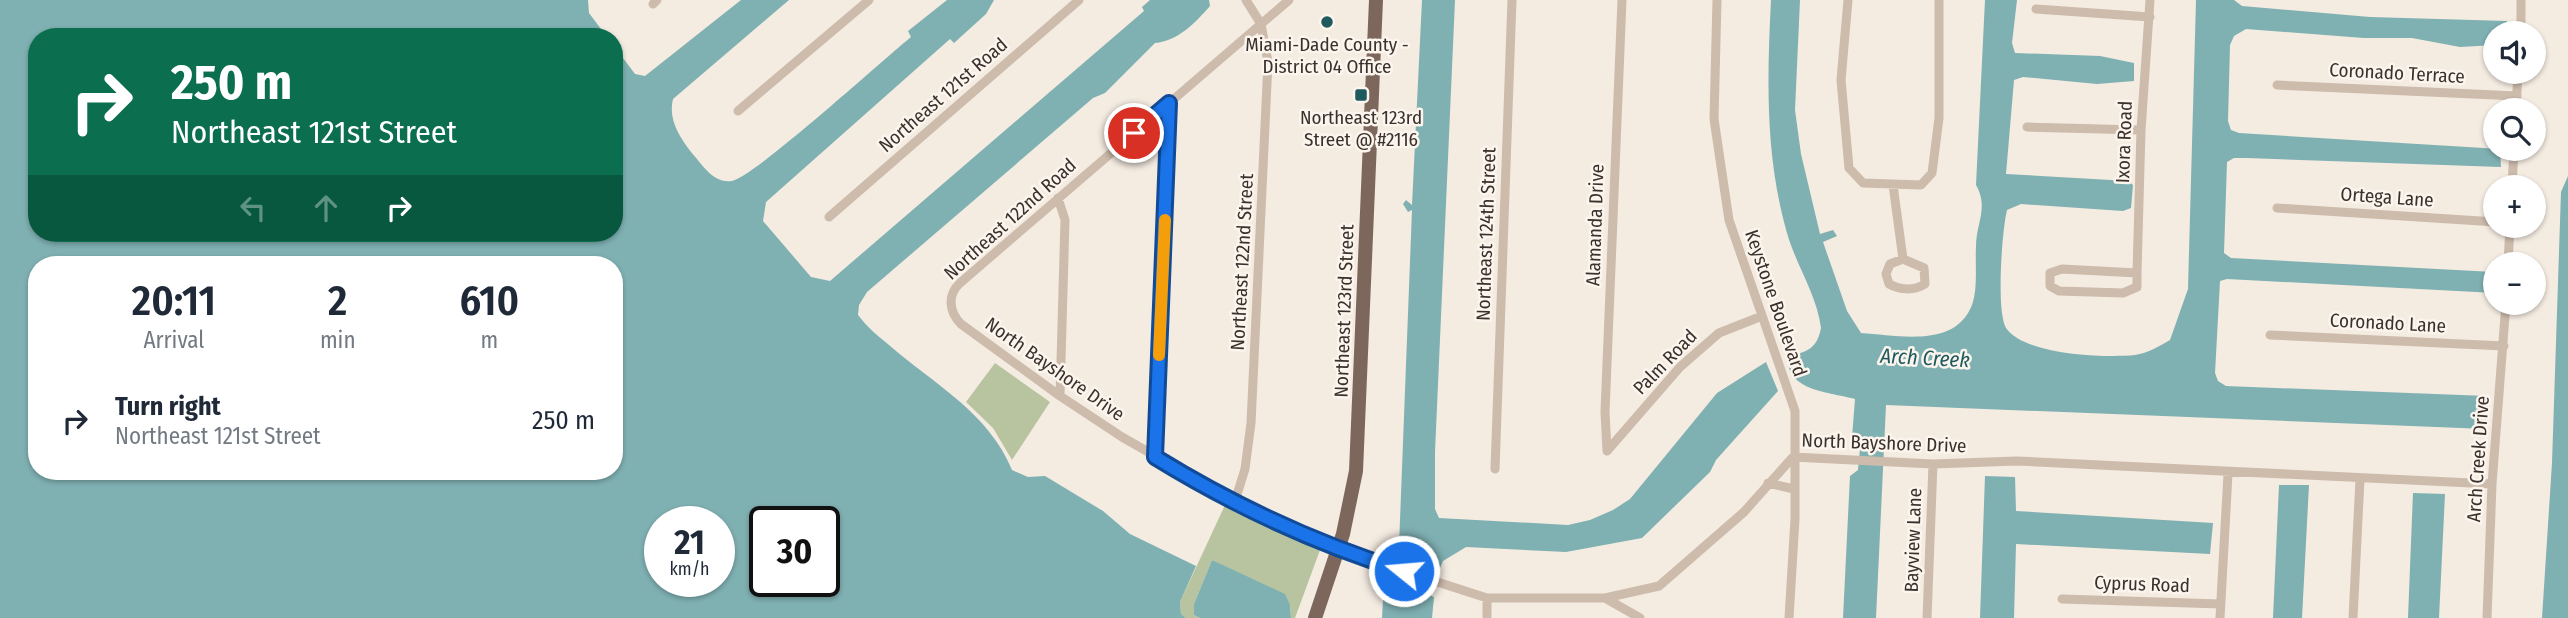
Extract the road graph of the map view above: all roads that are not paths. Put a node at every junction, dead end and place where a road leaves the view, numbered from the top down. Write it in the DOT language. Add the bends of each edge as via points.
graph roads {
  1 [pos="869,0"];
  2 [pos="1079,0"];
  3 [pos="1246,0"];
  4 [pos="1289,0"];
  5 [pos="1376,0"];
  6 [pos="1511,0"];
  7 [pos="1622,0"];
  8 [pos="1717,0"];
  9 [pos="1847,0"];
  10 [pos="1939,0"];
  11 [pos="2150,0"];
  12 [pos="2521,0"];
  13 [pos="2036,9"];
  14 [pos="2150,17"];
  15 [pos="2521,21"];
  16 [pos="1261,23"];
  17 [pos="2518,84"];
  18 [pos="2277,85"];
  19 [pos="2517,96"];
  20 [pos="1169,103"];
  21 [pos="738,111"];
  22 [pos="2027,127"];
  23 [pos="2140,130"];
  24 [pos="1893,185"];
  25 [pos="1058,198"];
  26 [pos="2277,208"];
  27 [pos="829,217"];
  28 [pos="2483,221"];
  29 [pos="1903,259"];
  30 [pos="2137,273"];
  31 [pos="951,304"];
  32 [pos="2505,315"];
  33 [pos="1762,316"];
  34 [pos="2270,335"];
  35 [pos="2504,346"];
  36 [pos="1060,396"];
  37 [pos="1607,451"];
  38 [pos="1155,457"];
  39 [pos="1793,457"];
  40 [pos="1933,464"];
  41 [pos="1495,469"];
  42 [pos="2228,474"];
  43 [pos="2360,479"];
  44 [pos="1768,483"];
  45 [pos="2492,484"];
  46 [pos="1794,489"];
  47 [pos="1235,501"];
  48 [pos="1338,550"];
  49 [pos="1487,598"];
  50 [pos="1605,598"];
  51 [pos="2062,600"];
  52 [pos="2221,604"];
  53 [pos="1315,618"];
  54 [pos="1487,618"];
  55 [pos="1640,618"];
  56 [pos="1789,618"];
  57 [pos="1927,618"];
  58 [pos="2220,618"];
  59 [pos="2353,618"];
  60 [pos="2487,618"];
  1 -- 21 [label="street"];
  2 -- 27 [label="street, Northeast 121st Road"];
  3 -- 16 [label="street"];
  4 -- 16 [label="street, Northeast 122nd Road"];
  5 -- 48 [label="main road, Northeast 123rd Street" via="1357,462"];
  6 -- 41 [label="street, Northeast 124th Street"];
  7 -- 37 [label="street, Alamanda Drive"];
  8 -- 33 [label="street, Keystone Boulevard" via="1716,131 1729,220"];
  9 -- 24 [label="street" via="1841,80 1849,168 1863,183"];
  10 -- 24 [label="street" via="1939,118 1932,173 1921,185"];
  11 -- 14 [label="street, Ixora Road"];
  12 -- 15 [label="street"];
  13 -- 14 [label="street"];
  14 -- 23 [label="street, Ixora Road"];
  16 -- 20 [label="street, Northeast 122nd Road"];
  16 -- 47 [label="street, Northeast 122nd Street" via="1268,62 1251,424"];
  17 -- 19 [label="street"];
  18 -- 19 [label="street, Coronado Terrace"];
  20 -- 25 [label="street, Northeast 122nd Road"];
  20 -- 38 [label="street"];
  22 -- 23 [label="street"];
  23 -- 30 [label="street, Ixora Road"];
  24 -- 29 [label="street"];
  25 -- 31 [label="street, Northeast 122nd Road" via="955,288"];
  25 -- 36 [label="street" via="1065,220"];
  26 -- 28 [label="street, Ortega Lane"];
  29 -- 29 [label="street" via="1890,264 1889,284 1898,288 1925,284 1924,268"];
  30 -- 30 [label="street, Ixora Road" via="2137,287 2123,293 2059,291 2049,280 2050,273 2062,268"];
  31 -- 36 [label="street, North Bayshore Drive" via="961,324"];
  32 -- 35 [label="street, Arch Creek Drive"];
  33 -- 37 [label="street, Palm Road" via="1719,332 1680,368"];
  33 -- 39 [label="street, Keystone Boulevard" via="1795,411"];
  34 -- 35 [label="street, Coronado Lane"];
  35 -- 45 [label="street, Arch Creek Drive"];
  36 -- 38 [label="street, North Bayshore Drive"];
  38 -- 47 [label="street, North Bayshore Drive"];
  39 -- 40 [label="street, North Bayshore Drive"];
  39 -- 44 [label="street, North Bayshore Drive"];
  39 -- 46 [label="street, Keystone Boulevard"];
  40 -- 42 [label="street, North Bayshore Drive" via="2017,461"];
  40 -- 57 [label="street, Bayview Lane"];
  42 -- 43 [label="street, North Bayshore Drive"];
  42 -- 52 [label="street"];
  43 -- 45 [label="street, North Bayshore Drive"];
  43 -- 59 [label="street"];
  44 -- 46 [label="street"];
  44 -- 50 [label="street, North Bayshore Drive" via="1744,512 1659,586"];
  45 -- 60 [label="street, Arch Creek Drive"];
  46 -- 56 [label="street, Keystone Boulevard"];
  47 -- 48 [label="street, North Bayshore Drive"];
  48 -- 49 [label="street, North Bayshore Drive"];
  48 -- 53 [label="main road, Northeast 123rd Street"];
  49 -- 50 [label="street, North Bayshore Drive"];
  49 -- 54 [label="street"];
  50 -- 55 [label="street"];
  51 -- 52 [label="street, Cyprus Road"];
  52 -- 58 [label="street"];
}
